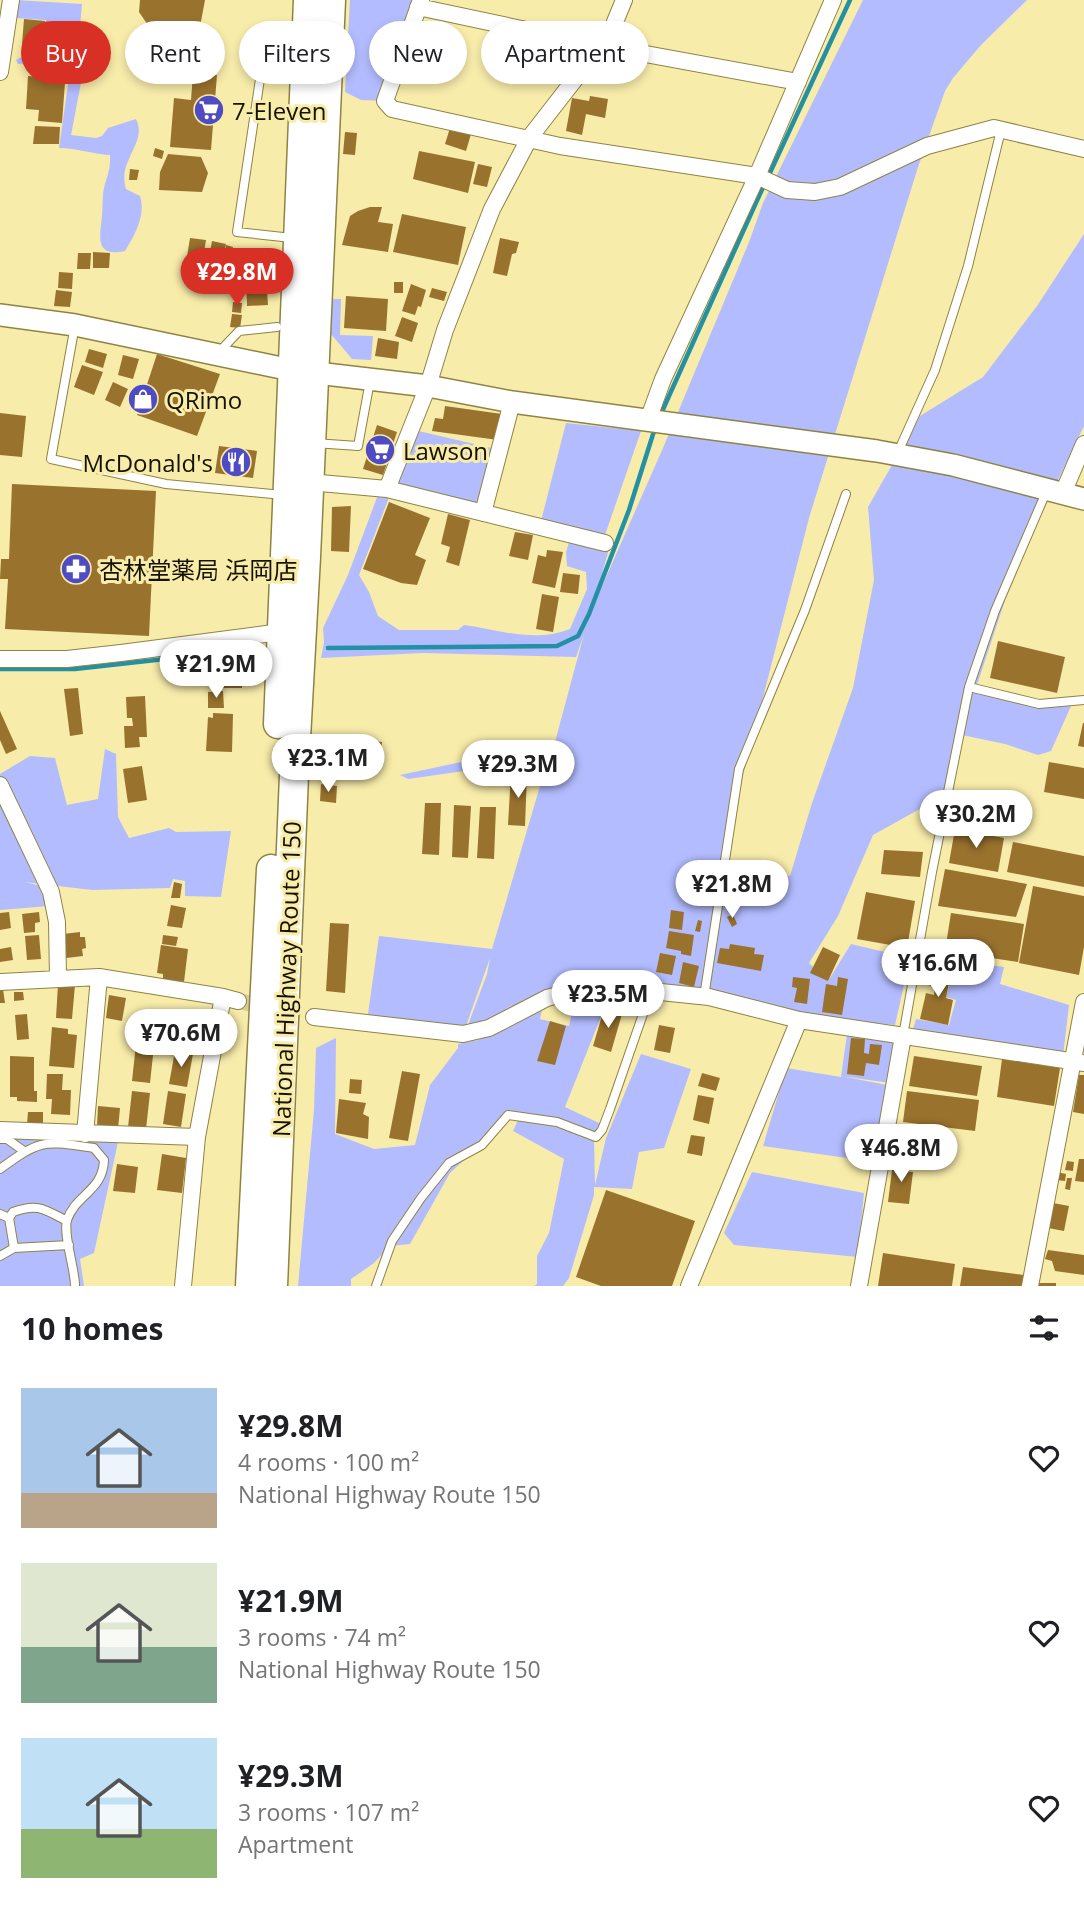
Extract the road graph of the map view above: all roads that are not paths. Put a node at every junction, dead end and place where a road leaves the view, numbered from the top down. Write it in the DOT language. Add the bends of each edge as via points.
graph roads {
  1 [pos="11,0"];
  2 [pos="308,0"];
  3 [pos="331,0"];
  4 [pos="624,0"];
  5 [pos="833,0"];
  6 [pos="419,4"];
  7 [pos="307,21"];
  8 [pos="493,21"];
  9 [pos="615,21"];
  10 [pos="649,55"];
  11 [pos="0,72"];
  12 [pos="797,82"];
  13 [pos="259,84"];
  14 [pos="304,84"];
  15 [pos="572,84"];
  16 [pos="1001,130"];
  17 [pos="530,137"];
  18 [pos="1084,149"];
  19 [pos="757,176"];
  20 [pos="297,239"];
  21 [pos="0,315"];
  22 [pos="75,325"];
  23 [pos="277,327"];
  24 [pos="217,354"];
  25 [pos="302,370"];
  26 [pos="371,379"];
  27 [pos="428,386"];
  28 [pos="512,402"];
  29 [pos="655,421"];
  30 [pos="310,443"];
  31 [pos="1084,444"];
  32 [pos="897,455"];
  33 [pos="298,489"];
  34 [pos="387,489"];
  35 [pos="1055,491"];
  36 [pos="846,494"];
  37 [pos="1084,499"];
  38 [pos="483,513"];
  39 [pos="605,543"];
  40 [pos="281,632"];
  41 [pos="0,659"];
  42 [pos="969,687"];
  43 [pos="1084,700"];
  44 [pos="0,785"];
  45 [pos="58,977"];
  46 [pos="99,977"];
  47 [pos="0,982"];
  48 [pos="577,990"];
  49 [pos="651,991"];
  50 [pos="704,997"];
  51 [pos="1084,1002"];
  52 [pos="314,1017"];
  53 [pos="799,1020"];
  54 [pos="903,1036"];
  55 [pos="1078,1063"];
  56 [pos="85,1134"];
  57 [pos="1,1135"];
  58 [pos="197,1137"];
  59 [pos="24,1152"];
  60 [pos="0,1169"];
  61 [pos="266,1185"];
  62 [pos="0,1214"];
  63 [pos="9,1218"];
  64 [pos="67,1221"];
  65 [pos="69,1245"];
  66 [pos="14,1248"];
  67 [pos="0,1256"];
  68 [pos="75,1286"];
  69 [pos="183,1286"];
  70 [pos="240,1286"];
  71 [pos="250,1286"];
  72 [pos="273,1286"];
  73 [pos="284,1286"];
  74 [pos="376,1286"];
  75 [pos="689,1286"];
  76 [pos="859,1286"];
  77 [pos="1030,1286"];
  1 -- 11 [label="street"];
  2 -- 7 [label="highway, National Highway Route 150"];
  3 -- 25 [label="highway, National Highway Route 150"];
  4 -- 9 [label="street"];
  5 -- 12 [label="street"];
  6 -- 8 [label="street"];
  6 -- 17 [label="street" via="385,101 392,109"];
  10 -- 12 [label="street"];
  12 -- 19 [label="street"];
  13 -- 20 [label="lane" via="237,232"];
  14 -- 20 [label="highway, National Highway Route 150"];
  15 -- 17 [label="street"];
  16 -- 18 [label="street"];
  16 -- 19 [label="street" via="927,146 840,187 815,192 787,190"];
  16 -- 32 [label="lane" via="968,266 935,370"];
  17 -- 19 [label="street" via="560,146"];
  17 -- 27 [label="street" via="492,209"];
  19 -- 29 [label="street" via="663,379"];
  20 -- 25 [label="highway, National Highway Route 150"];
  21 -- 22 [label="street"];
  22 -- 24 [label="street"];
  22 -- 33 [label="lane" via="51,459 166,484"];
  23 -- 24 [label="lane" via="239,331"];
  24 -- 25 [label="street"];
  25 -- 26 [label="street"];
  25 -- 30 [label="highway, National Highway Route 150"];
  25 -- 33 [label="highway, National Highway Route 150"];
  26 -- 27 [label="street"];
  26 -- 30 [label="lane" via="358,446"];
  27 -- 28 [label="street"];
  27 -- 34 [label="street"];
  28 -- 29 [label="street"];
  28 -- 38 [label="street"];
  29 -- 32 [label="street"];
  30 -- 33 [label="highway, National Highway Route 150"];
  31 -- 35 [label="street"];
  32 -- 35 [label="street"];
  33 -- 34 [label="street"];
  33 -- 40 [label="highway, National Highway Route 150"];
  33 -- 61 [label="highway, National Highway Route 150" via="294,775"];
  34 -- 38 [label="street"];
  35 -- 37 [label="street"];
  35 -- 42 [label="lane" via="995,611"];
  36 -- 50 [label="lane" via="805,610 739,769"];
  38 -- 39 [label="street"];
  40 -- 41 [label="street" via="67,659"];
  40 -- 61 [label="highway, National Highway Route 150"];
  42 -- 43 [label="lane" via="1039,704"];
  42 -- 54 [label="lane"];
  44 -- 45 [label="street" via="51,892 57,922"];
  45 -- 46 [label="street"];
  45 -- 47 [label="street"];
  46 -- 56 [label="street"];
  46 -- 58 [label="street" via="230,999"];
  48 -- 52 [label="street" via="547,998 470,1033"];
  49 -- 50 [label="street"];
  49 -- 74 [label="lane" via="596,1137 557,1122 508,1115 482,1145 449,1163 421,1198 392,1241"];
  50 -- 53 [label="street"];
  51 -- 55 [label="street"];
  53 -- 54 [label="street"];
  53 -- 75 [label="street"];
  54 -- 55 [label="street"];
  54 -- 76 [label="street"];
  55 -- 77 [label="street"];
  56 -- 57 [label="street"];
  56 -- 58 [label="street"];
  57 -- 59 [label="lane"];
  58 -- 69 [label="street"];
  59 -- 60 [label="lane"];
  59 -- 64 [label="lane" via="51,1142 94,1148 104,1160 104,1174"];
  61 -- 70 [label="highway"];
  61 -- 71 [label="highway, National Highway Route 150"];
  61 -- 72 [label="highway, National Highway Route 150"];
  61 -- 73 [label="highway"];
  62 -- 63 [label="lane"];
  63 -- 64 [label="lane" via="13,1212 34,1207"];
  63 -- 66 [label="lane"];
  64 -- 65 [label="lane"];
  65 -- 66 [label="lane"];
  65 -- 68 [label="lane"];
  66 -- 67 [label="lane"];
}
